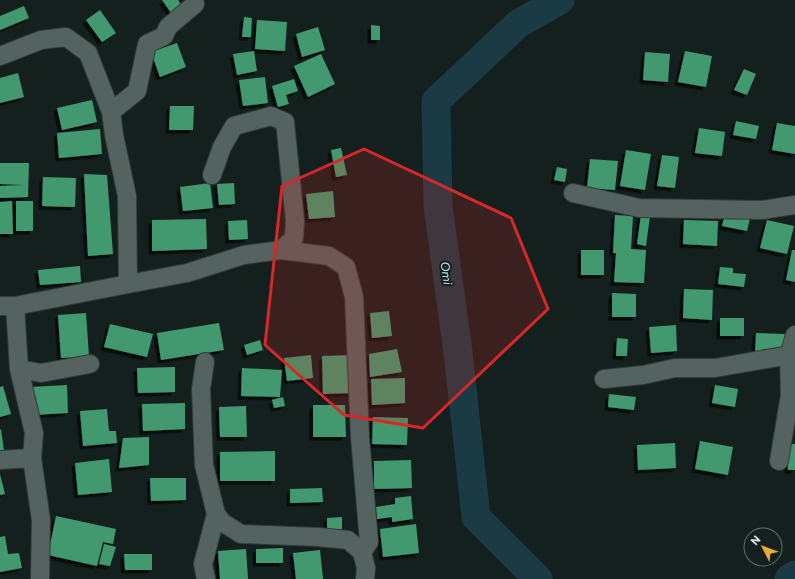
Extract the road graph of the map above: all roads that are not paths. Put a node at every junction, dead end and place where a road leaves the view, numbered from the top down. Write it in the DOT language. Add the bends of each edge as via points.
graph roads {
  1 [pos="195,4"];
  2 [pos="0,56"];
  3 [pos="111,112"];
  4 [pos="212,175"];
  5 [pos="573,193"];
  6 [pos="795,205"];
  7 [pos="281,250"];
  8 [pos="128,284"];
  9 [pos="7,306"];
  10 [pos="795,335"];
  11 [pos="792,355"];
  12 [pos="205,362"];
  13 [pos="90,364"];
  14 [pos="19,369"];
  15 [pos="604,379"];
  16 [pos="32,458"];
  17 [pos="0,460"];
  18 [pos="779,461"];
  19 [pos="216,514"];
  20 [pos="365,547"];
  21 [pos="40,579"];
  22 [pos="206,579"];
  23 [pos="365,579"];
  1 -- 3 [label="street" via="168,27 164,36 147,44 137,91"];
  2 -- 3 [label="street" via="41,40 66,37 88,53"];
  3 -- 8 [label="street" via="127,196"];
  4 -- 7 [label="street" via="222,147 234,126 271,116 285,122 295,221 294,238"];
  5 -- 6 [label="street" via="639,208 762,210"];
  7 -- 8 [label="street" via="244,255 187,274"];
  7 -- 20 [label="street" via="329,256 346,267 354,297"];
  8 -- 9 [label="street"];
  9 -- 14 [label="street"];
  10 -- 11 [label="street"];
  11 -- 15 [label="street" via="715,368 675,368 643,375"];
  11 -- 18 [label="street" via="790,395"];
  12 -- 19 [label="street" via="201,389 204,465"];
  13 -- 14 [label="street" via="41,373"];
  14 -- 16 [label="street" via="34,433"];
  16 -- 17 [label="street"];
  16 -- 21 [label="street" via="41,520"];
  19 -- 20 [label="street" via="222,522 241,534 348,540"];
  19 -- 22 [label="street" via="203,564"];
  20 -- 23 [label="street"];
}
